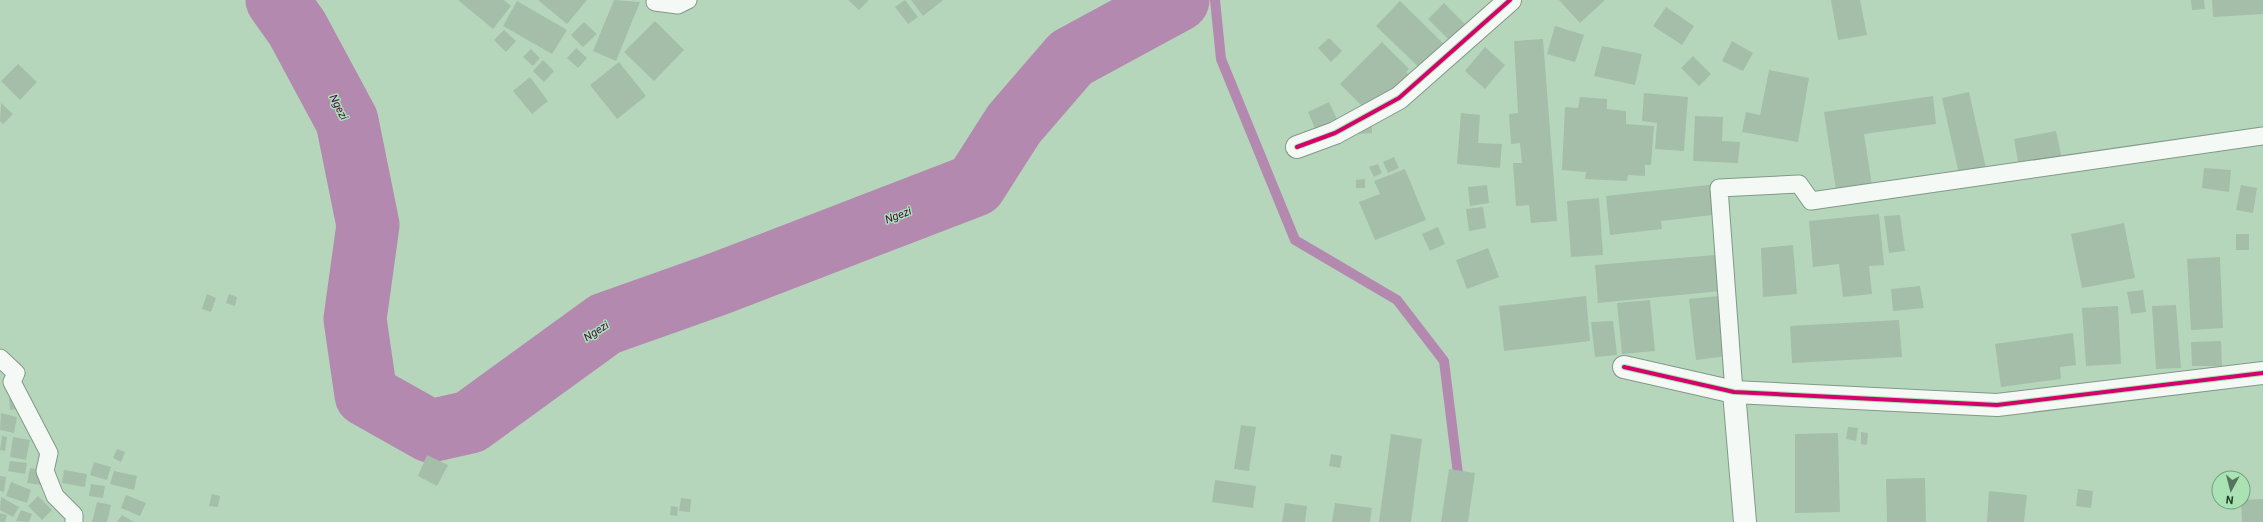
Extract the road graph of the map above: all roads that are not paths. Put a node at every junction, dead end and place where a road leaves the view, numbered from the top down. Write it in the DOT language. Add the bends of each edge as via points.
graph roads {
  1 [pos="688,0"];
  2 [pos="1510,0"];
  3 [pos="655,2"];
  4 [pos="2263,136"];
  5 [pos="1297,147"];
  6 [pos="0,358"];
  7 [pos="1624,367"];
  8 [pos="2263,374"];
  9 [pos="1734,392"];
  10 [pos="74,522"];
  11 [pos="1745,522"];
  1 -- 3 [label="lane" via="678,5"];
  2 -- 5 [label="street" via="1399,98 1335,133"];
  4 -- 9 [label="lane" via="1810,201 1798,184 1719,188"];
  6 -- 10 [label="lane" via="16,373 12,382 49,453 45,471 55,496 74,515"];
  7 -- 9 [label="street"];
  8 -- 9 [label="street" via="1997,405"];
  9 -- 11 [label="street"];
}
